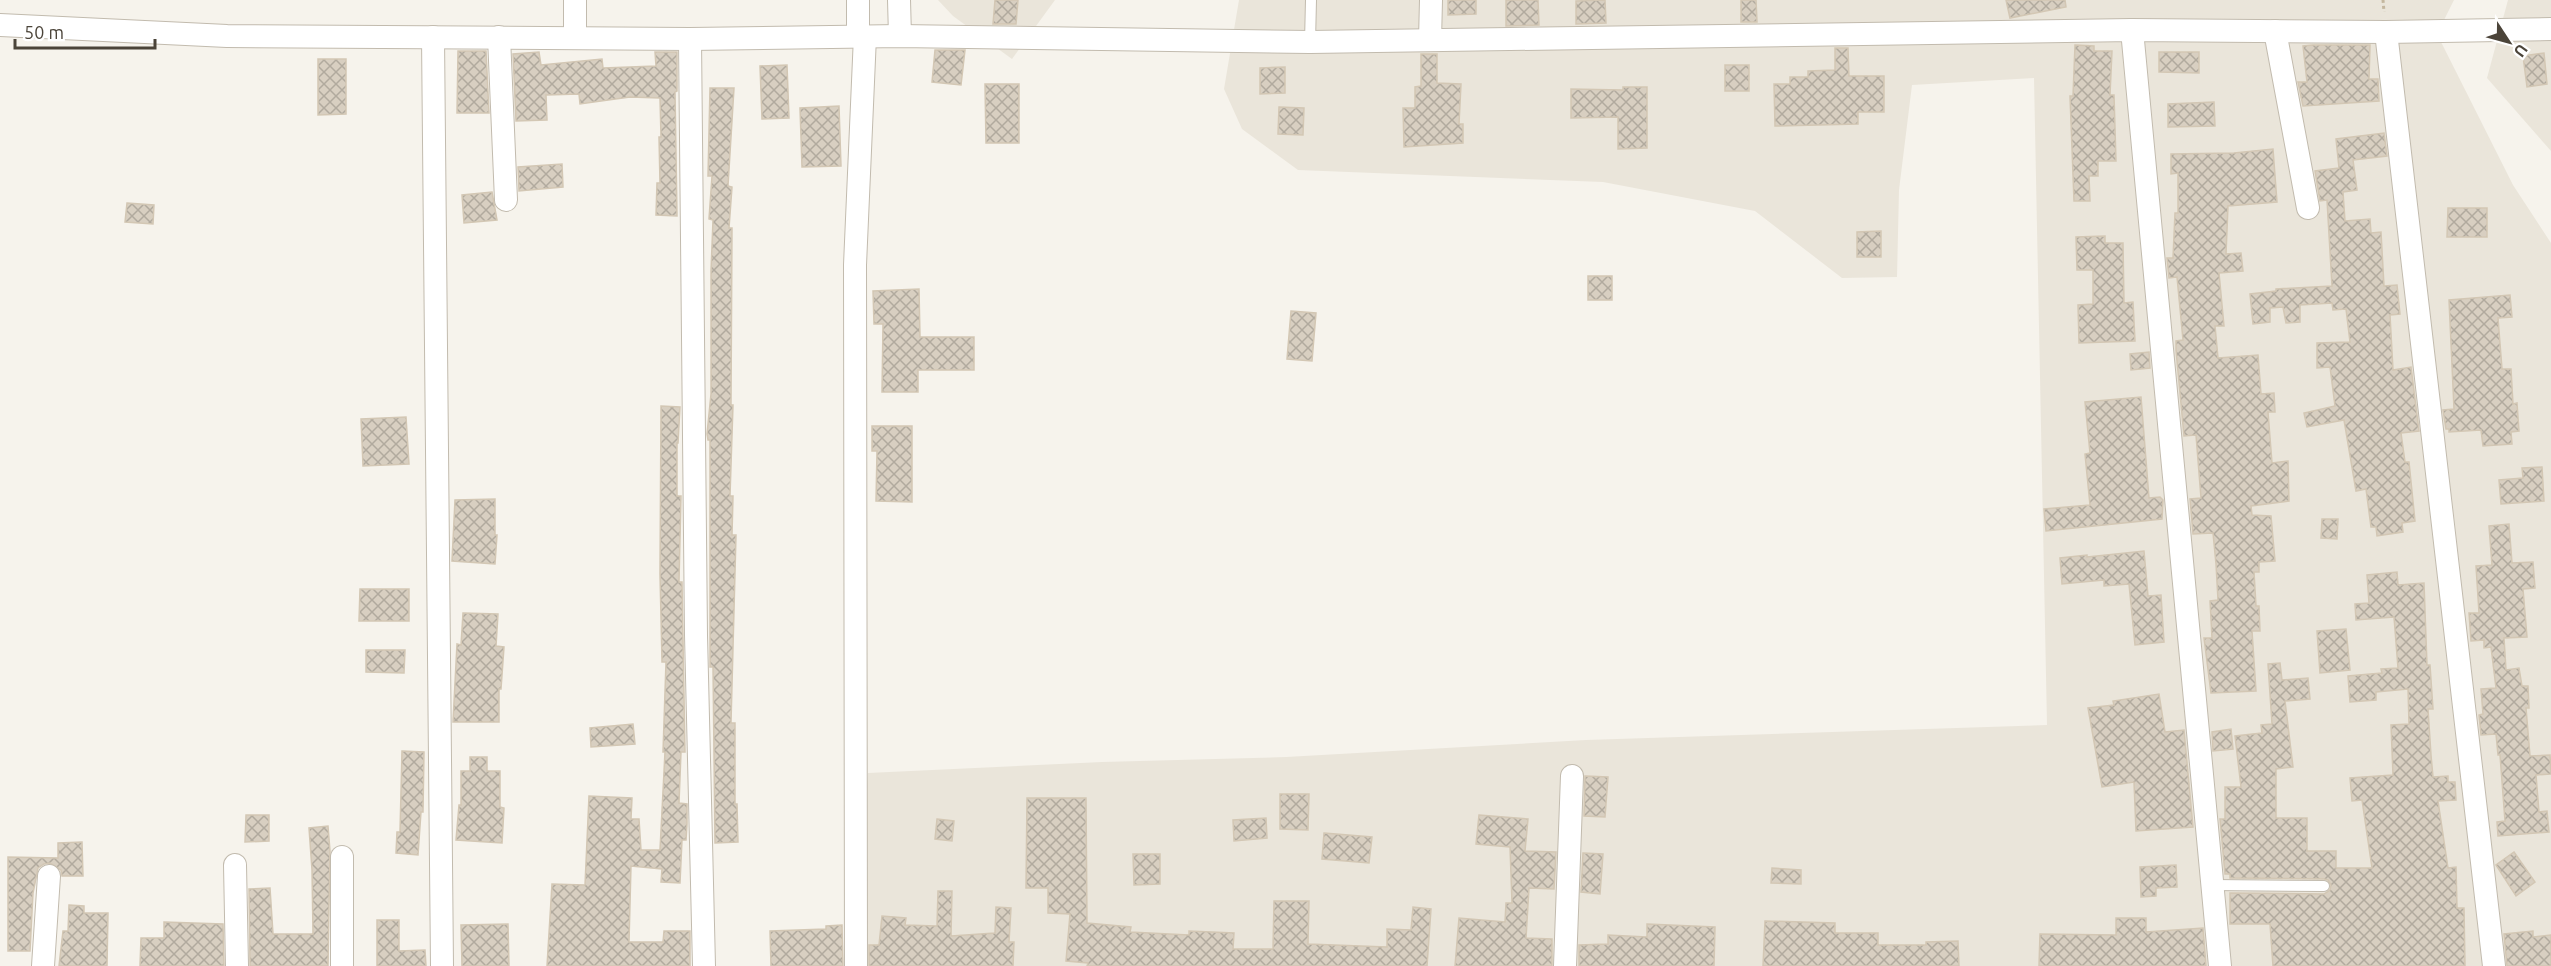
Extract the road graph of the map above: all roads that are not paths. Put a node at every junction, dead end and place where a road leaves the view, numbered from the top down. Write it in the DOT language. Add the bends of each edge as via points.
graph roads {
  1 [pos="574,0"];
  2 [pos="858,0"];
  3 [pos="899,0"];
  4 [pos="1311,0"];
  5 [pos="1431,0"];
  6 [pos="0,25"];
  7 [pos="2551,29"];
  8 [pos="2132,30"];
  9 [pos="2275,31"];
  10 [pos="2386,32"];
  11 [pos="862,36"];
  12 [pos="900,36"];
  13 [pos="433,37"];
  14 [pos="499,37"];
  15 [pos="575,37"];
  16 [pos="690,39"];
  17 [pos="1430,40"];
  18 [pos="1310,42"];
  19 [pos="506,200"];
  20 [pos="2308,208"];
  21 [pos="1572,776"];
  22 [pos="342,857"];
  23 [pos="235,865"];
  24 [pos="49,876"];
  25 [pos="2213,885"];
  26 [pos="2324,886"];
  27 [pos="43,966"];
  28 [pos="237,966"];
  29 [pos="342,966"];
  30 [pos="442,966"];
  31 [pos="704,966"];
  32 [pos="856,966"];
  33 [pos="1565,966"];
  34 [pos="2220,966"];
  35 [pos="2494,966"];
  1 -- 15 [label="street"];
  2 -- 11 [label="street"];
  3 -- 12 [label="street"];
  4 -- 18 [label="lane"];
  5 -- 17 [label="street"];
  6 -- 13 [label="street" via="226,36"];
  7 -- 10 [label="street"];
  8 -- 9 [label="street"];
  8 -- 17 [label="street"];
  8 -- 25 [label="street"];
  9 -- 10 [label="street"];
  9 -- 20 [label="street"];
  10 -- 35 [label="street"];
  11 -- 12 [label="street"];
  11 -- 16 [label="street"];
  11 -- 32 [label="street" via="855,265"];
  12 -- 18 [label="street"];
  13 -- 14 [label="street"];
  13 -- 30 [label="street"];
  14 -- 15 [label="street"];
  14 -- 19 [label="street"];
  15 -- 16 [label="street"];
  16 -- 31 [label="street" via="696,635"];
  17 -- 18 [label="street"];
  21 -- 33 [label="street"];
  22 -- 29 [label="street"];
  23 -- 28 [label="street"];
  24 -- 27 [label="street"];
  25 -- 26 [label="lane"];
  25 -- 34 [label="street"];
}
